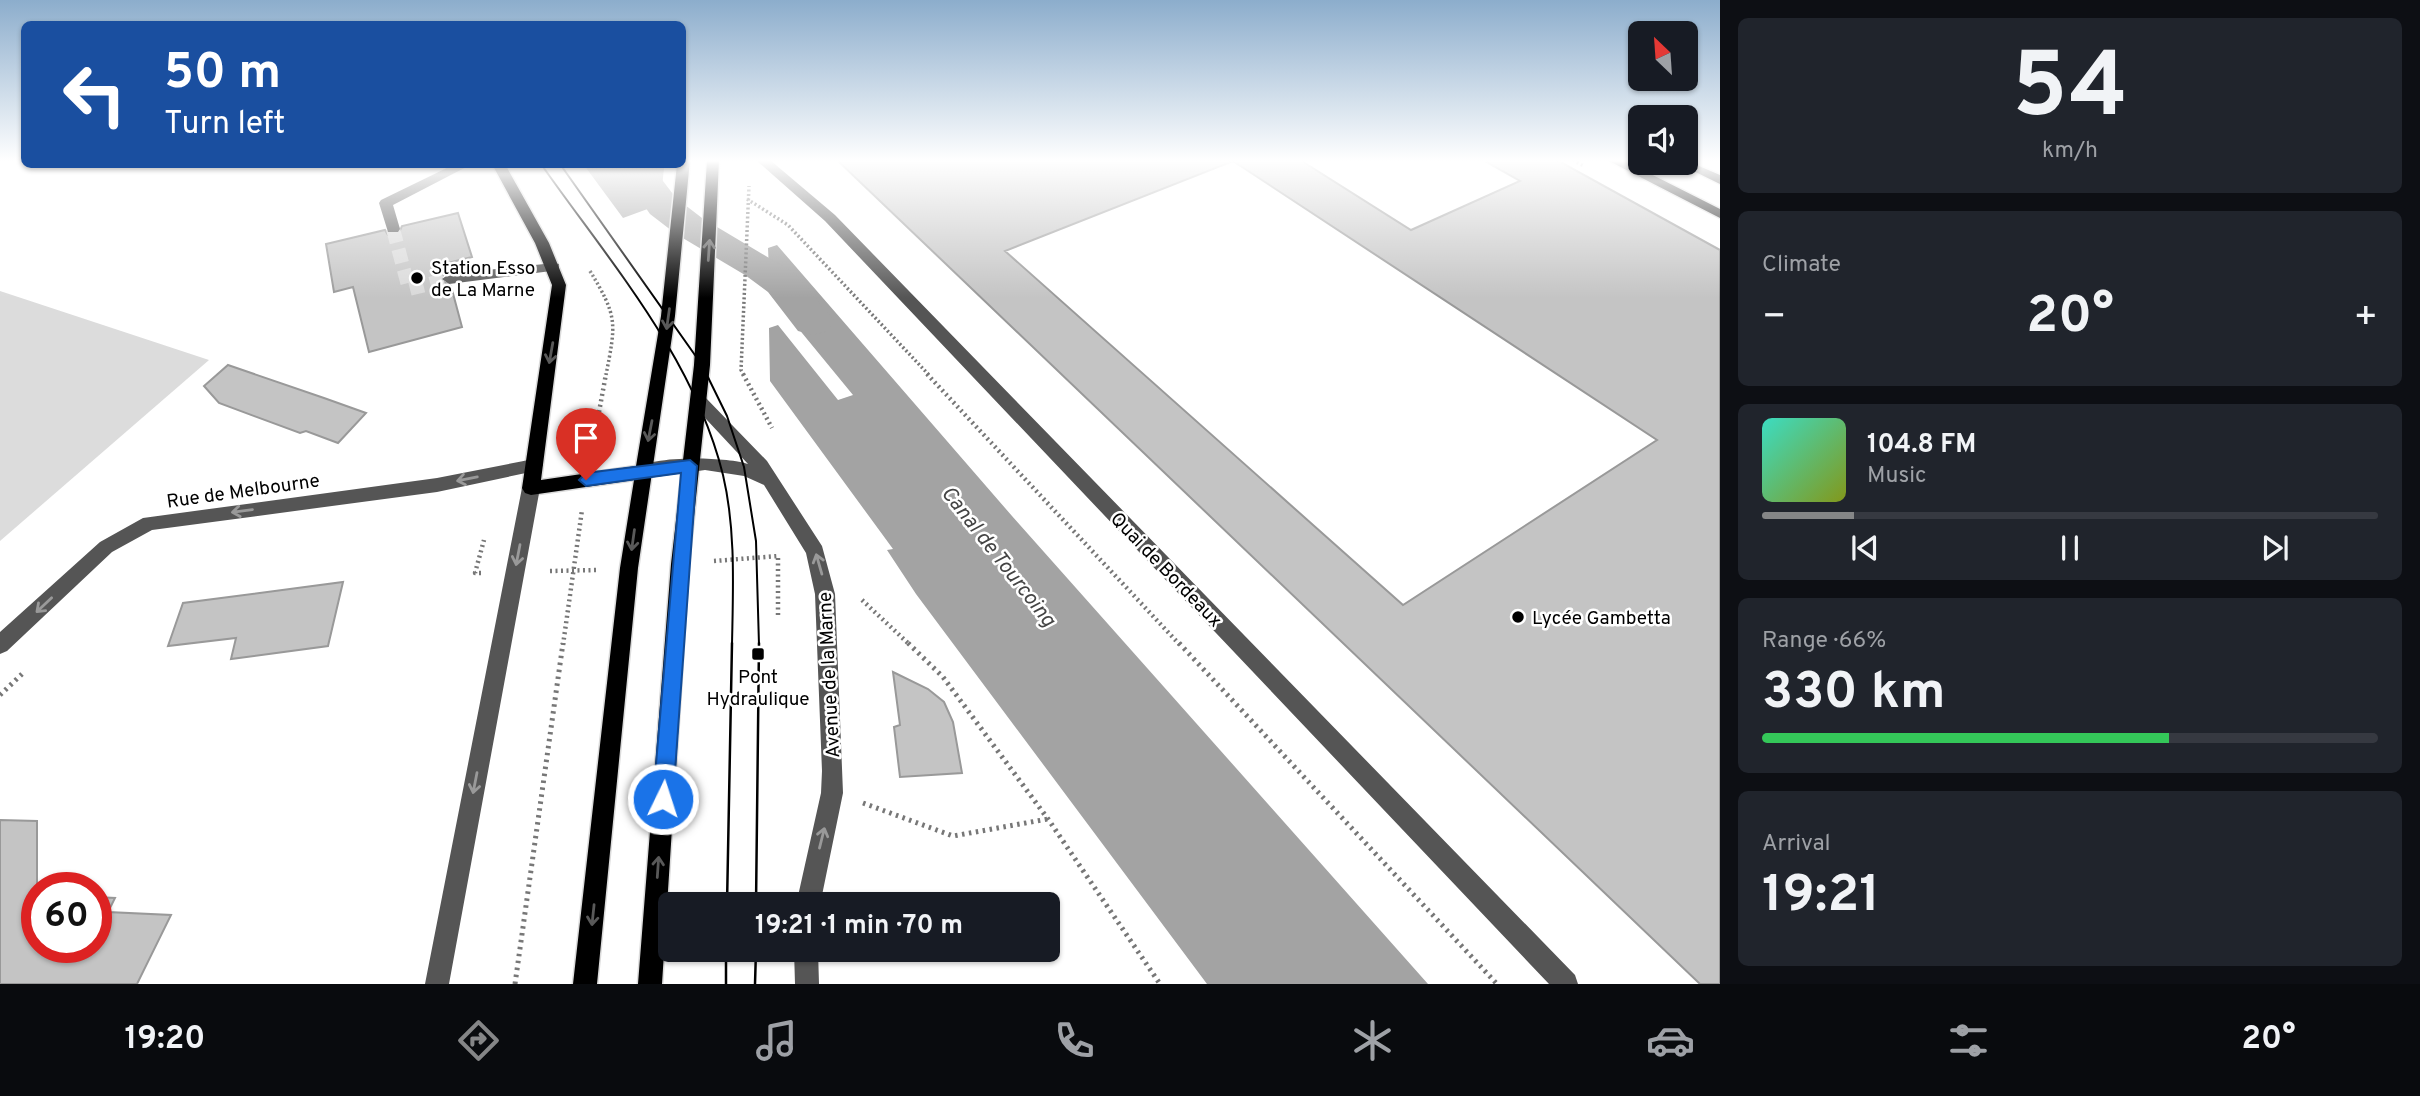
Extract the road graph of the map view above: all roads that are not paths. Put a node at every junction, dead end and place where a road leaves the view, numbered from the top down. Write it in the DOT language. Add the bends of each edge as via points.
graph roads {
  1 [pos="387,206"];
  2 [pos="521,206"];
  3 [pos="680,206"];
  4 [pos="712,206"];
  5 [pos="812,206"];
  6 [pos="1704,206"];
  7 [pos="1720,214"];
  8 [pos="393,229"];
  9 [pos="554,267"];
  10 [pos="449,279"];
  11 [pos="698,400"];
  12 [pos="534,465"];
  13 [pos="690,466"];
  14 [pos="642,472"];
  15 [pos="774,484"];
  16 [pos="531,488"];
  17 [pos="0,645"];
  18 [pos="811,892"];
  19 [pos="806,962"];
  20 [pos="437,984"];
  21 [pos="585,984"];
  22 [pos="650,984"];
  23 [pos="807,984"];
  24 [pos="1566,984"];
  1 -- 8 [label="street"];
  2 -- 9 [label="main road"];
  3 -- 14 [label="main road, one-way" via="658,390"];
  11 -- 4 [label="main road, one-way"];
  5 -- 24 [label="street, Quai de Bordeaux" via="830,218"];
  6 -- 7 [label="main road"];
  9 -- 10 [label="street"];
  9 -- 12 [label="main road, one-way" via="559,285"];
  11 -- 13 [label="main road"];
  11 -- 15 [label="street, Avenue de la Marne"];
  12 -- 16 [label="main road"];
  12 -- 17 [label="street, Rue de Melbourne, one-way" via="437,485 149,523 106,547"];
  13 -- 14 [label="street"];
  13 -- 15 [label="street" via="733,463"];
  22 -- 13 [label="main road, one-way"];
  14 -- 16 [label="main road"];
  14 -- 21 [label="main road, one-way"];
  18 -- 15 [label="street, Avenue de la Marne, one-way" via="832,793 824,583 815,551"];
  16 -- 20 [label="street, one-way"];
  19 -- 23 [label="street"];
}
